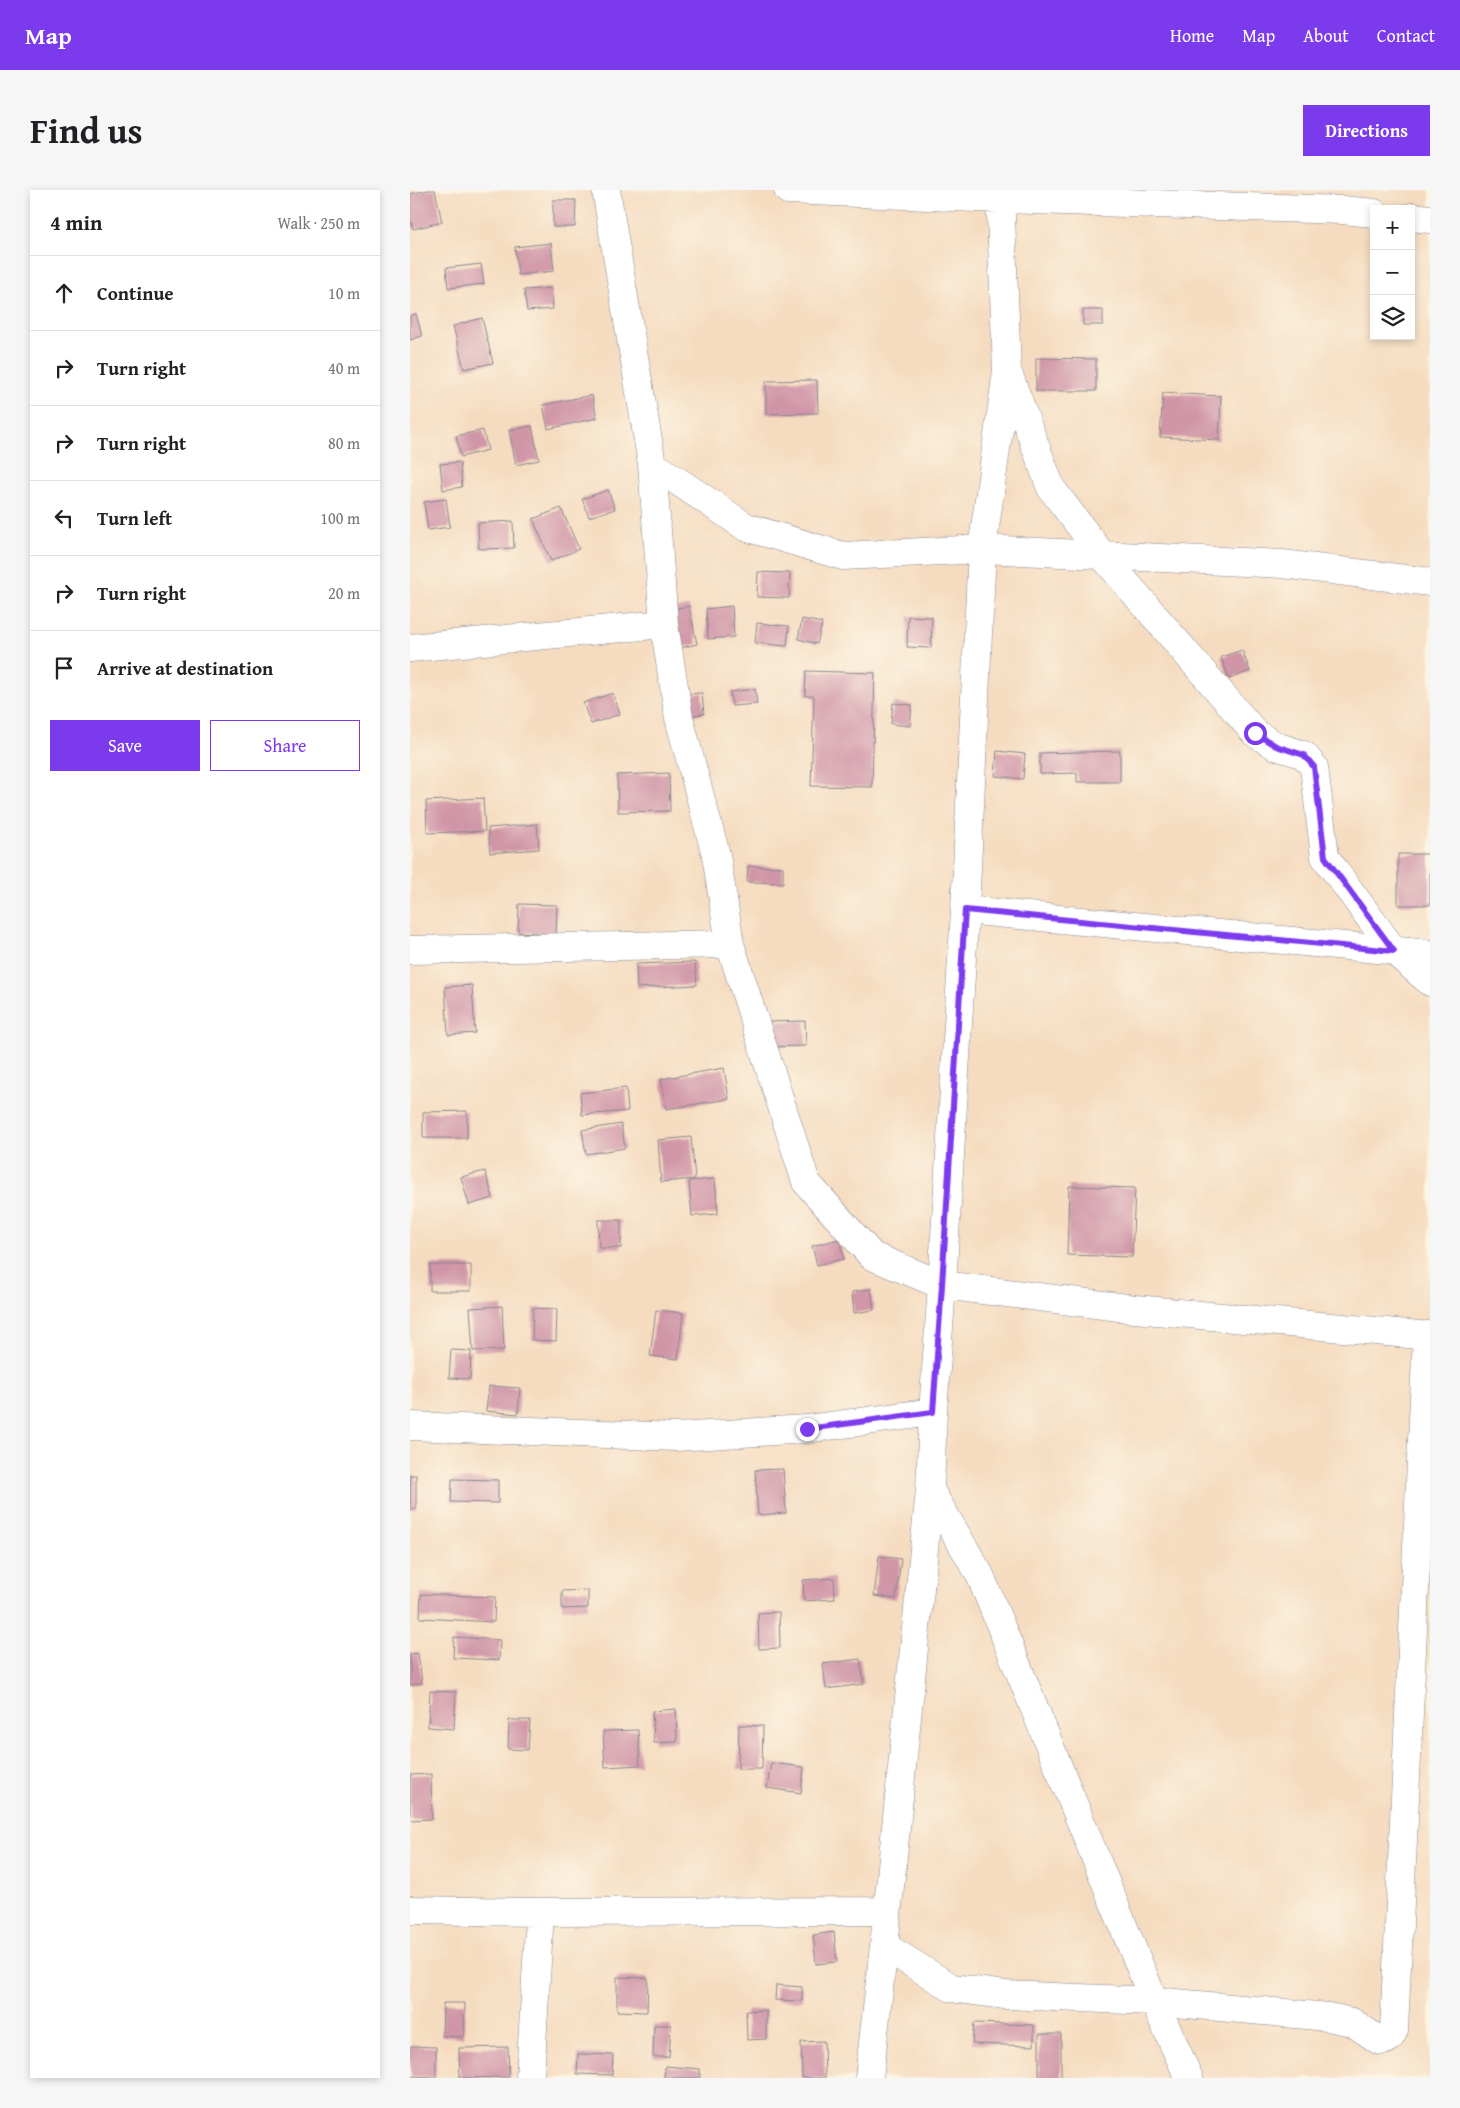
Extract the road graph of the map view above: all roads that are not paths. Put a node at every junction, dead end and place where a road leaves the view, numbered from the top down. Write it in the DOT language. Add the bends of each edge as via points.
graph roads {
  1 [pos="606,190"];
  2 [pos="788,190"];
  3 [pos="1000,195"];
  4 [pos="1370,213"];
  5 [pos="1415,217"];
  6 [pos="1430,219"];
  7 [pos="1007,371"];
  8 [pos="652,464"];
  9 [pos="982,549"];
  10 [pos="1102,555"];
  11 [pos="1430,582"];
  12 [pos="664,624"];
  13 [pos="410,648"];
  14 [pos="965,910"];
  15 [pos="730,944"];
  16 [pos="410,950"];
  17 [pos="1394,951"];
  18 [pos="1430,954"];
  19 [pos="1430,982"];
  20 [pos="942,1285"];
  21 [pos="1429,1336"];
  22 [pos="933,1412"];
  23 [pos="410,1426"];
  24 [pos="930,1490"];
  25 [pos="410,1910"];
  26 [pos="540,1912"];
  27 [pos="887,1912"];
  28 [pos="884,1946"];
  29 [pos="1154,2001"];
  30 [pos="530,2078"];
  31 [pos="869,2078"];
  32 [pos="1189,2078"];
  1 -- 8 [label="street"];
  2 -- 3 [label="street"];
  3 -- 4 [label="street"];
  3 -- 7 [label="street"];
  5 -- 6 [label="street"];
  7 -- 9 [label="street"];
  7 -- 10 [label="street" via="1051,488"];
  8 -- 9 [label="street" via="746,527 843,556"];
  8 -- 12 [label="street"];
  9 -- 10 [label="street"];
  9 -- 14 [label="street"];
  10 -- 11 [label="street" via="1282,564"];
  10 -- 17 [label="street" via="1255,733 1276,746 1304,755 1314,767 1325,857"];
  12 -- 13 [label="street"];
  12 -- 15 [label="street" via="679,718 716,855"];
  14 -- 17 [label="street"];
  14 -- 20 [label="street"];
  15 -- 16 [label="street"];
  15 -- 20 [label="street" via="806,1182 872,1256"];
  17 -- 18 [label="street"];
  17 -- 19 [label="street"];
  20 -- 21 [label="street" via="1135,1309"];
  20 -- 22 [label="street"];
  21 -- 29 [label="street" via="1394,2030 1390,2038 1380,2041 1352,2022 1328,2017"];
  22 -- 23 [label="street" via="807,1429 676,1437"];
  22 -- 24 [label="street"];
  24 -- 27 [label="street"];
  24 -- 29 [label="street" via="980,1575"];
  25 -- 26 [label="street"];
  26 -- 27 [label="street"];
  26 -- 30 [label="street"];
  27 -- 28 [label="street"];
  28 -- 29 [label="street" via="952,1988 1005,1995"];
  28 -- 31 [label="street"];
  29 -- 32 [label="street"];
}
